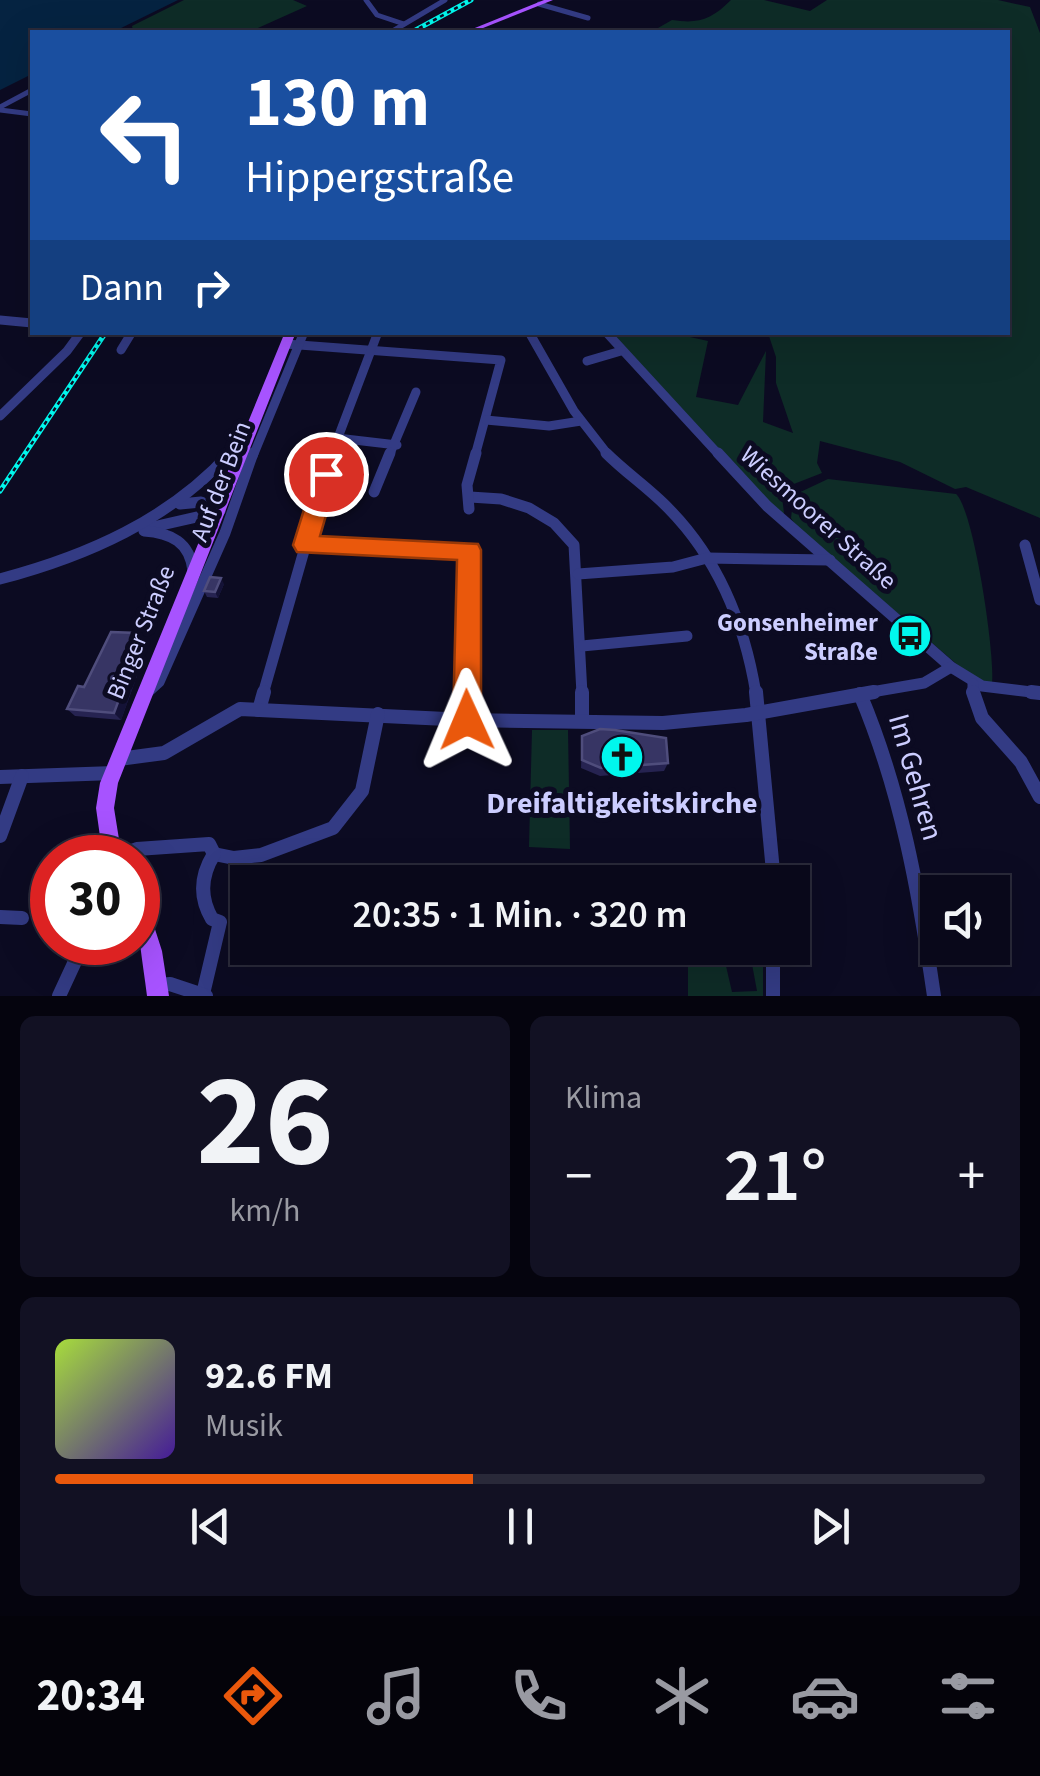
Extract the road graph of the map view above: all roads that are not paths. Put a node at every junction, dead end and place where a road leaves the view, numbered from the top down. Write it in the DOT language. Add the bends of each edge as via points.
graph roads {
  1 [pos="366,0"];
  2 [pos="445,0"];
  3 [pos="550,0"];
  4 [pos="539,4"];
  5 [pos="588,18"];
  6 [pos="404,24"];
  7 [pos="394,30"];
  8 [pos="473,30"];
  9 [pos="30,91"];
  10 [pos="0,108"];
  11 [pos="30,114"];
  12 [pos="0,320"];
  13 [pos="30,323"];
  14 [pos="78,335"];
  15 [pos="130,335"];
  16 [pos="378,335"];
  17 [pos="531,335"];
  18 [pos="608,335"];
  19 [pos="292,341"];
  20 [pos="121,350"];
  21 [pos="375,350"];
  22 [pos="621,351"];
  23 [pos="586,361"];
  24 [pos="416,392"];
  25 [pos="2,410"];
  26 [pos="486,420"];
  27 [pos="581,421"];
  28 [pos="254,427"];
  29 [pos="337,438"];
  30 [pos="397,444"];
  31 [pos="374,492"];
  32 [pos="170,507"];
  33 [pos="220,511"];
  34 [pos="132,533"];
  35 [pos="305,545"];
  36 [pos="1024,545"];
  37 [pos="708,558"];
  38 [pos="831,560"];
  39 [pos="1035,569"];
  40 [pos="193,574"];
  41 [pos="578,574"];
  42 [pos="0,580"];
  43 [pos="1040,600"];
  44 [pos="687,636"];
  45 [pos="582,646"];
  46 [pos="951,668"];
  47 [pos="973,684"];
  48 [pos="144,692"];
  49 [pos="1040,692"];
  50 [pos="860,694"];
  51 [pos="258,710"];
  52 [pos="760,713"];
  53 [pos="378,714"];
  54 [pos="467,720"];
  55 [pos="582,721"];
  56 [pos="116,766"];
  57 [pos="22,776"];
  58 [pos="0,777"];
  59 [pos="1040,797"];
  60 [pos="109,835"];
  61 [pos="0,836"];
  62 [pos="160,847"];
  63 [pos="214,854"];
  64 [pos="773,865"];
  65 [pos="0,917"];
  66 [pos="22,918"];
  67 [pos="73,965"];
  68 [pos="153,965"];
  69 [pos="773,965"];
  70 [pos="158,990"];
  71 [pos="205,995"];
  72 [pos="59,996"];
  73 [pos="772,996"];
  74 [pos="934,996"];
  1 -- 6 [label="street" via="377,15"];
  2 -- 6 [label="street"];
  3 -- 4 [label="main road"];
  4 -- 5 [label="street"];
  4 -- 8 [label="main road"];
  6 -- 7 [label="street"];
  9 -- 10 [label="street"];
  10 -- 11 [label="street"];
  12 -- 13 [label="street"];
  14 -- 25 [label="street"];
  15 -- 20 [label="street"];
  16 -- 21 [label="street"];
  17 -- 27 [label="street"];
  18 -- 22 [label="street, Wiesmoorer Straße"];
  19 -- 21 [label="street"];
  19 -- 28 [label="main road, Binger Straße"];
  19 -- 48 [label="street, Auf der Bein" via="210,568 159,682"];
  21 -- 26 [label="street" via="501,360"];
  21 -- 29 [label="street"];
  22 -- 23 [label="street"];
  22 -- 38 [label="street, Wiesmoorer Straße" via="766,506"];
  24 -- 30 [label="street"];
  26 -- 27 [label="street" via="549,426"];
  26 -- 41 [label="street" via="467,485 470,503 508,500 534,508 574,545"];
  27 -- 37 [label="street"];
  28 -- 32 [label="street"];
  28 -- 33 [label="main road, Binger Straße"];
  29 -- 30 [label="street"];
  29 -- 35 [label="street"];
  30 -- 31 [label="street"];
  32 -- 33 [label="street" via="196,502"];
  32 -- 34 [label="street"];
  33 -- 34 [label="street"];
  33 -- 40 [label="main road, Binger Straße"];
  34 -- 40 [label="street" via="178,539 192,556"];
  34 -- 42 [label="street"];
  35 -- 51 [label="street"];
  35 -- 54 [label="street" via="469,550"];
  36 -- 39 [label="street"];
  37 -- 38 [label="street"];
  37 -- 41 [label="street"];
  37 -- 52 [label="street" via="750,646"];
  38 -- 46 [label="street, Wiesmoorer Straße"];
  39 -- 43 [label="street"];
  40 -- 48 [label="main road, Binger Straße"];
  41 -- 45 [label="street"];
  44 -- 45 [label="street"];
  45 -- 55 [label="street"];
  46 -- 47 [label="street"];
  46 -- 50 [label="street" via="932,681"];
  47 -- 49 [label="street"];
  47 -- 59 [label="street" via="976,708 1020,760"];
  48 -- 56 [label="main road, Binger Straße"];
  50 -- 52 [label="street"];
  50 -- 74 [label="street, Im Gehren" via="883,744 909,838"];
  51 -- 53 [label="street"];
  51 -- 56 [label="street" via="233,711 164,752"];
  52 -- 55 [label="street" via="663,723"];
  52 -- 64 [label="street"];
  53 -- 54 [label="street"];
  53 -- 63 [label="street" via="372,771 333,829 252,859"];
  54 -- 55 [label="street"];
  56 -- 57 [label="street"];
  56 -- 60 [label="main road, Binger Straße"];
  57 -- 58 [label="street"];
  57 -- 61 [label="street"];
  62 -- 63 [label="street" via="209,844"];
  63 -- 71 [label="street" via="204,874 204,903 220,922"];
  65 -- 66 [label="street"];
  67 -- 72 [label="street"];
  68 -- 70 [label="main road"];
  69 -- 73 [label="street"];
  70 -- 71 [label="street" via="170,984"];
}
